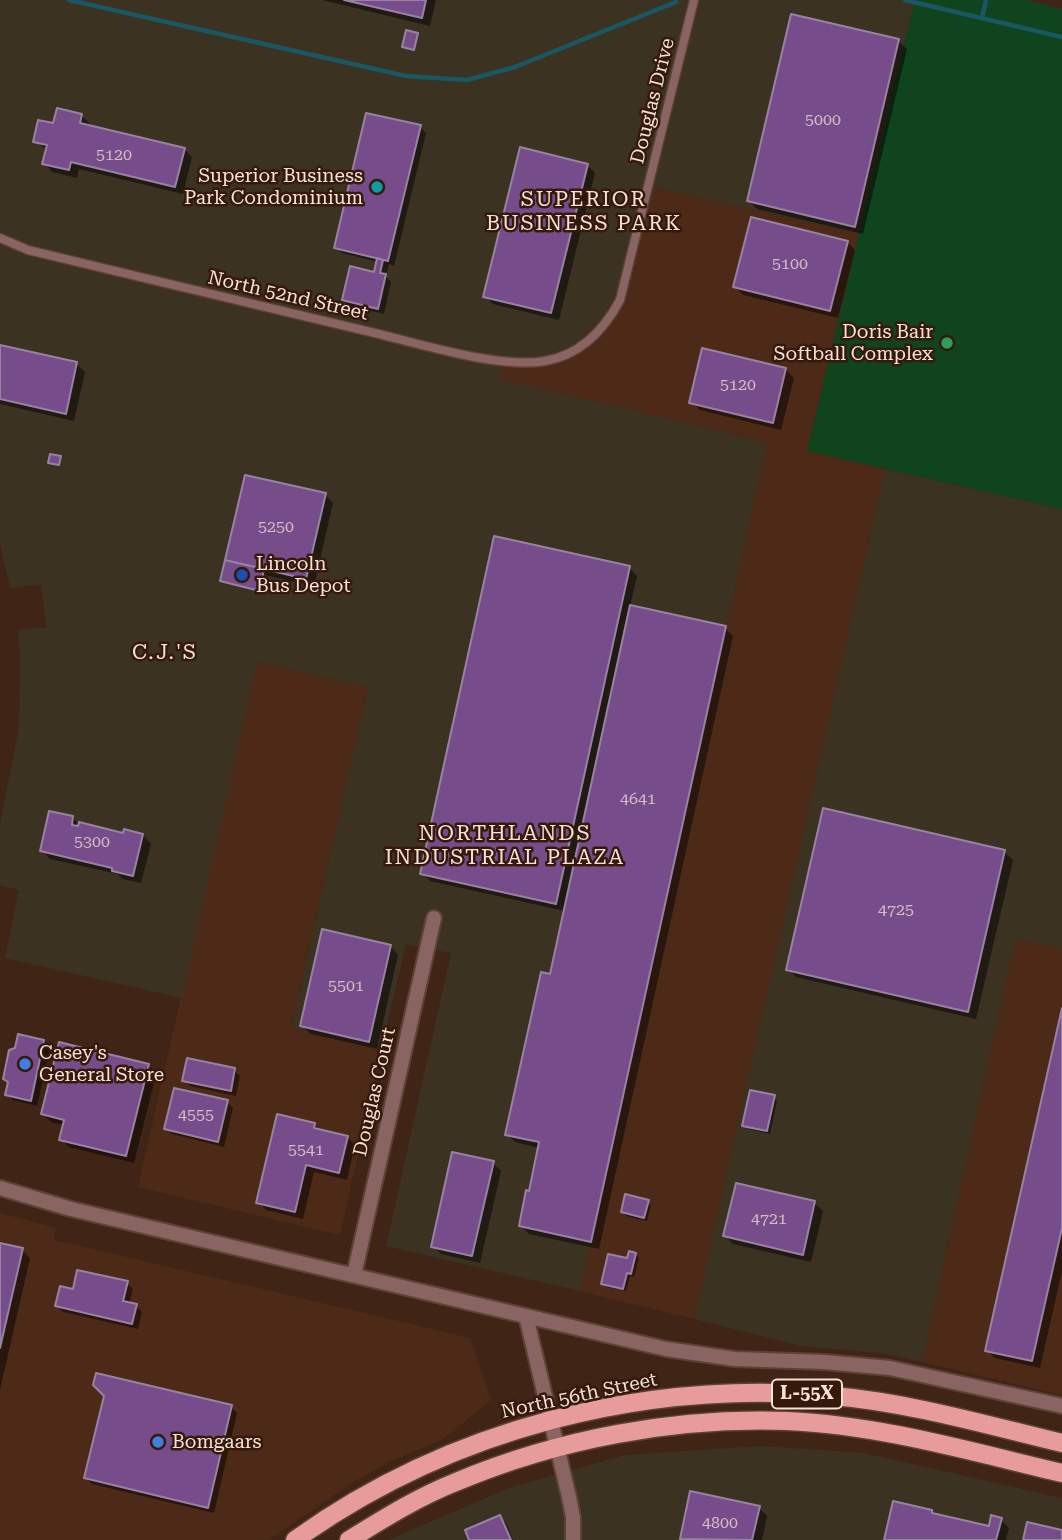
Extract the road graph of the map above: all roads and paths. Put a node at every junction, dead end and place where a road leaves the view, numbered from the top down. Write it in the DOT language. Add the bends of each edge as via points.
graph roads {
  1 [pos="694,0"];
  2 [pos="0,238"];
  3 [pos="571,352"];
  4 [pos="434,918"];
  5 [pos="0,1188"];
  6 [pos="354,1275"];
  7 [pos="526,1315"];
  8 [pos="1062,1406"];
  9 [pos="549,1420"];
  10 [pos="1062,1443"];
  11 [pos="556,1448"];
  12 [pos="1062,1473"];
  13 [pos="295,1540"];
  14 [pos="349,1540"];
  15 [pos="573,1540"];
  1 -- 3 [label="lane, Douglas Drive" via="620,300 600,331"];
  2 -- 3 [label="lane, North 52nd Street" via="28,250 510,363 546,361"];
  4 -- 6 [label="street, Douglas Court"];
  5 -- 6 [label="street"];
  6 -- 7 [label="street"];
  7 -- 8 [label="street" via="666,1349 744,1360 890,1368"];
  7 -- 9 [label="street"];
  9 -- 10 [label="main road, North 56th Street / L-55X" via="671,1398 786,1393 878,1401"];
  9 -- 11 [label="street"];
  9 -- 13 [label="main road, North 56th Street / L-55X" via="496,1435 422,1465"];
  11 -- 12 [label="main road, L-55X" via="651,1429 785,1421 927,1441"];
  11 -- 14 [label="main road, L-55X" via="453,1482"];
  11 -- 15 [label="street" via="573,1517"];
}
